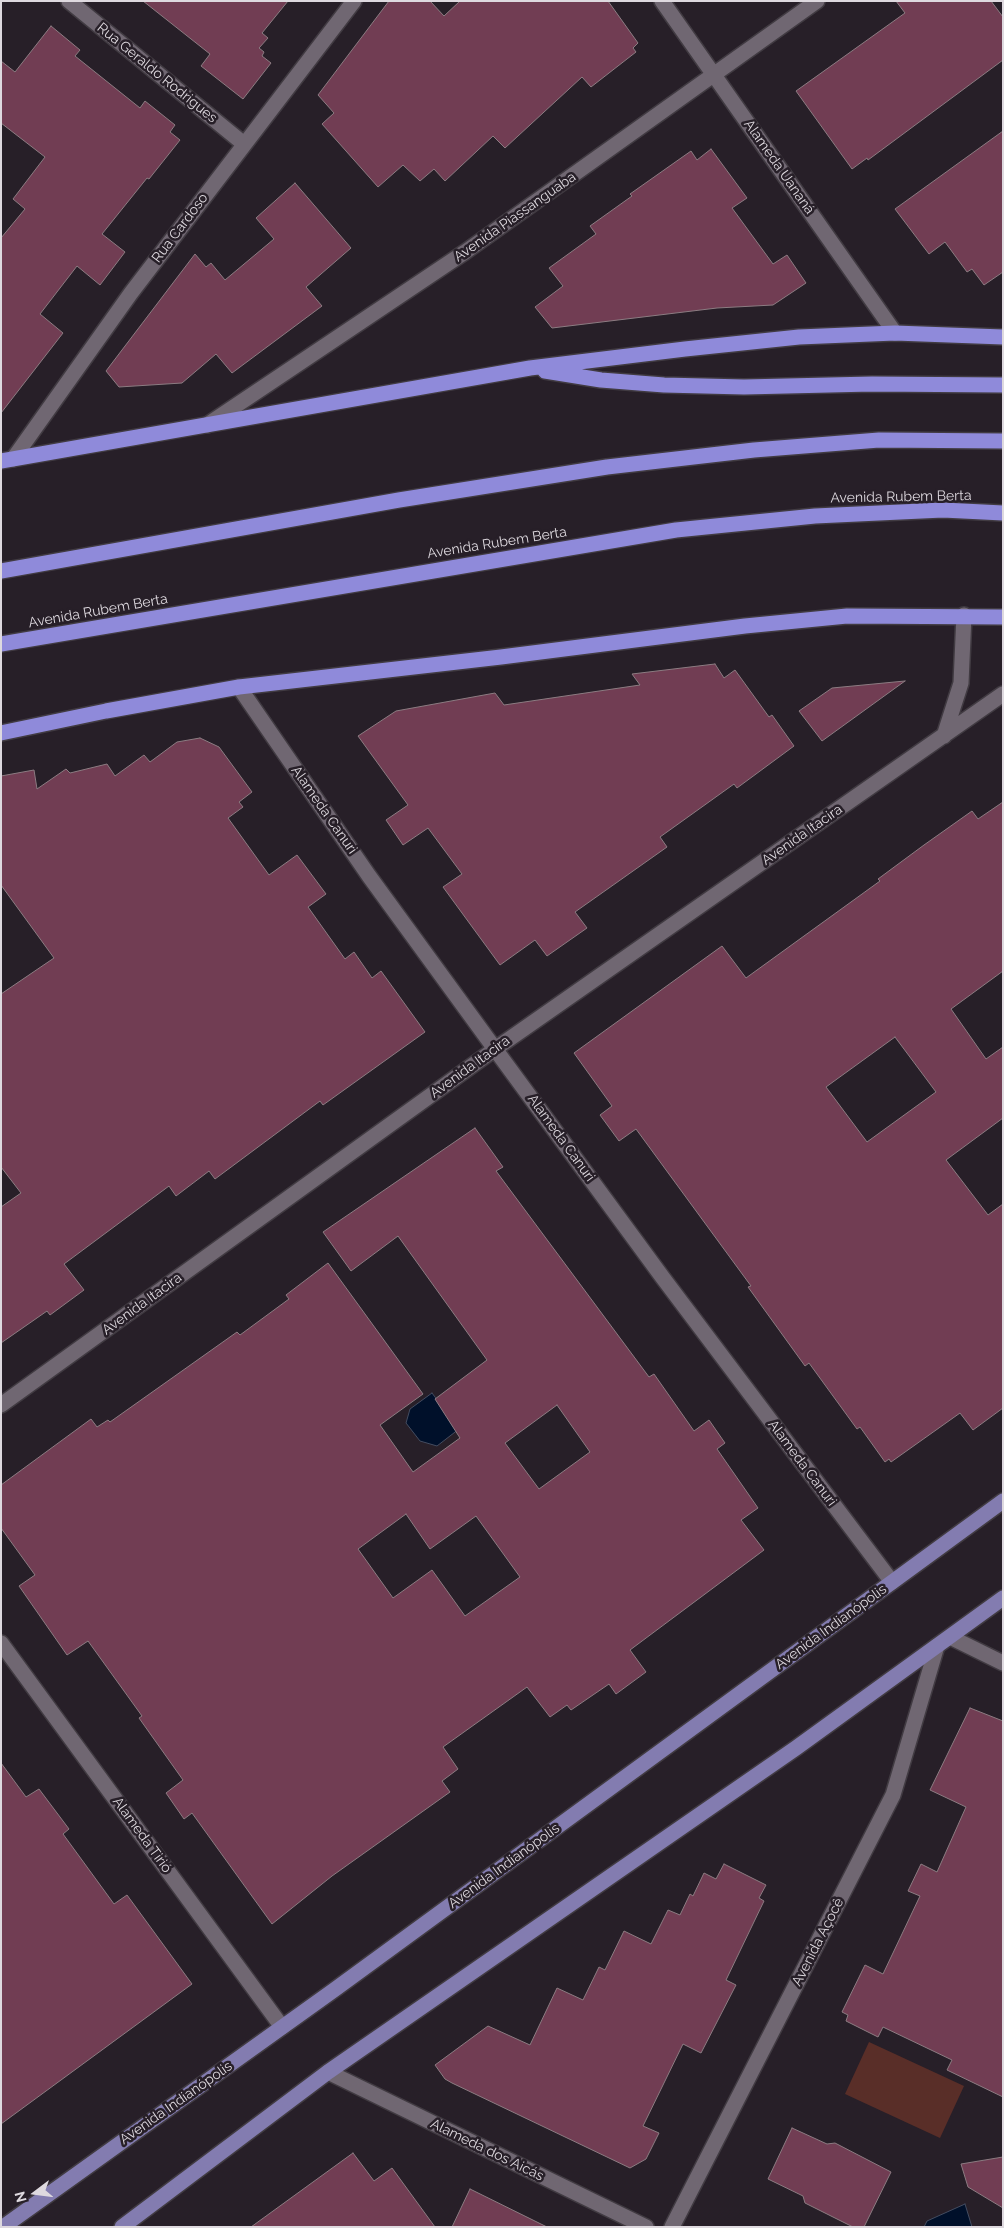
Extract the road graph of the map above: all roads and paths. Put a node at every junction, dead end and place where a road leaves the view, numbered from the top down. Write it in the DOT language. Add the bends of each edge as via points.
graph roads {
  1 [pos="69,1"];
  2 [pos="354,1"];
  3 [pos="662,1"];
  4 [pos="817,1"];
  5 [pos="715,76"];
  6 [pos="244,144"];
  7 [pos="895,333"];
  8 [pos="1003,337"];
  9 [pos="530,368"];
  10 [pos="1003,385"];
  11 [pos="207,425"];
  12 [pos="1003,441"];
  13 [pos="7,460"];
  14 [pos="1003,513"];
  15 [pos="1,571"];
  16 [pos="964,615"];
  17 [pos="1003,617"];
  18 [pos="1,644"];
  19 [pos="239,687"];
  20 [pos="1003,694"];
  21 [pos="1,733"];
  22 [pos="944,736"];
  23 [pos="495,1049"];
  24 [pos="1,1405"];
  25 [pos="1003,1502"];
  26 [pos="892,1582"];
  27 [pos="1003,1598"];
  28 [pos="950,1637"];
  29 [pos="1,1642"];
  30 [pos="937,1646"];
  31 [pos="1003,1663"];
  32 [pos="282,2027"];
  33 [pos="328,2072"];
  34 [pos="3,2227"];
  35 [pos="122,2227"];
  36 [pos="646,2227"];
  37 [pos="672,2227"];
  1 -- 6 [label="street, Rua Geraldo Rodrigues"];
  2 -- 6 [label="street, Rua Cardoso"];
  3 -- 5 [label="street, Alameda Uananá"];
  4 -- 5 [label="street, Avenida Piassanguaba"];
  5 -- 7 [label="street, Alameda Uananá"];
  5 -- 11 [label="street, Avenida Piassanguaba" via="465,252"];
  6 -- 13 [label="street, Rua Cardoso"];
  7 -- 8 [label="highway"];
  7 -- 9 [label="highway" via="799,337"];
  9 -- 10 [label="highway" via="601,380 664,385"];
  9 -- 11 [label="highway"];
  11 -- 13 [label="highway"];
  12 -- 15 [label="highway" via="879,440 607,467 399,500"];
  14 -- 18 [label="highway, Avenida Rubem Berta" via="943,510 815,516 676,530"];
  16 -- 17 [label="highway"];
  16 -- 19 [label="highway" via="847,616 745,626"];
  16 -- 22 [label="street" via="961,683"];
  19 -- 21 [label="highway"];
  19 -- 23 [label="street, Alameda Canuri" via="369,876"];
  20 -- 22 [label="street, Avenida Itacira"];
  22 -- 23 [label="street, Avenida Itacira"];
  23 -- 24 [label="street, Avenida Itacira"];
  23 -- 26 [label="street, Alameda Canuri"];
  25 -- 26 [label="main road, Avenida Indianópolis"];
  26 -- 32 [label="main road, Avenida Indianópolis"];
  27 -- 28 [label="main road"];
  28 -- 30 [label="main road"];
  28 -- 31 [label="street"];
  29 -- 32 [label="street, Alameda Tirió"];
  30 -- 33 [label="main road"];
  30 -- 37 [label="street, Avenida Açocê" via="893,1795"];
  32 -- 34 [label="main road, Avenida Indianópolis"];
  33 -- 35 [label="main road"];
  33 -- 36 [label="street, Alameda dos Aicás"];
}
